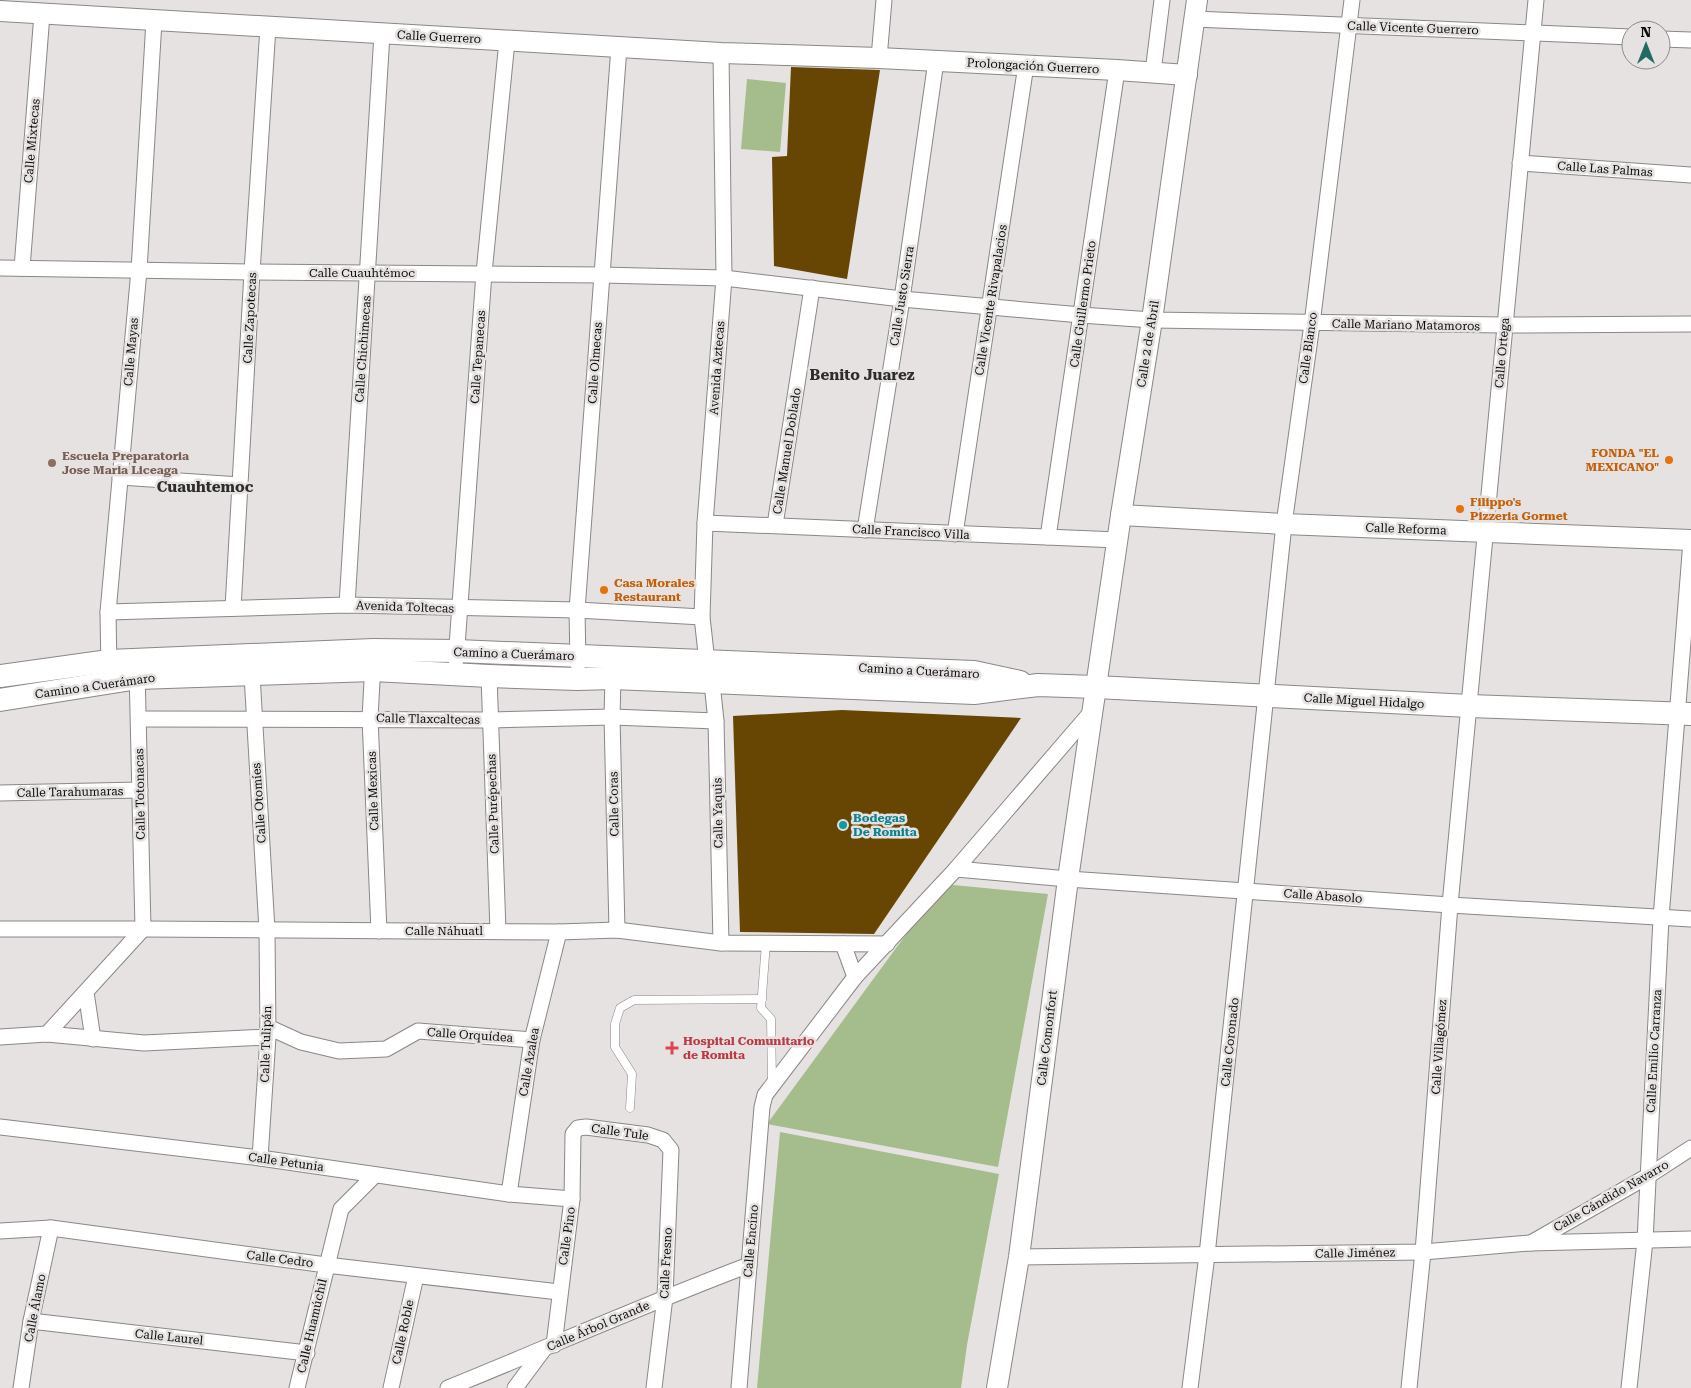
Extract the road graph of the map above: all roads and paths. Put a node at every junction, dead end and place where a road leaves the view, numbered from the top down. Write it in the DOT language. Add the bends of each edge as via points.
graph roads {
  1 [pos="884,0"];
  2 [pos="1162,0"];
  3 [pos="1352,0"];
  4 [pos="1536,0"];
  5 [pos="1195,9"];
  6 [pos="0,11"];
  7 [pos="42,14"];
  8 [pos="154,21"];
  9 [pos="1349,25"];
  10 [pos="268,27"];
  11 [pos="1533,32"];
  12 [pos="382,34"];
  13 [pos="1621,36"];
  14 [pos="1671,39"];
  15 [pos="1691,40"];
  16 [pos="508,41"];
  17 [pos="619,47"];
  18 [pos="721,53"];
  19 [pos="879,58"];
  20 [pos="936,61"];
  21 [pos="1026,65"];
  22 [pos="1117,70"];
  23 [pos="1153,72"];
  24 [pos="1187,75"];
  25 [pos="1520,163"];
  26 [pos="1691,175"];
  27 [pos="0,268"];
  28 [pos="22,268"];
  29 [pos="139,270"];
  30 [pos="252,272"];
  31 [pos="368,273"];
  32 [pos="484,273"];
  33 [pos="602,275"];
  34 [pos="724,278"];
  35 [pos="812,288"];
  36 [pos="902,299"];
  37 [pos="990,307"];
  38 [pos="1081,316"];
  39 [pos="1152,320"];
  40 [pos="1312,324"];
  41 [pos="1691,324"];
  42 [pos="1504,325"];
  43 [pos="120,477"];
  44 [pos="240,484"];
  45 [pos="1121,514"];
  46 [pos="705,524"];
  47 [pos="1284,524"];
  48 [pos="775,525"];
  49 [pos="865,530"];
  50 [pos="1486,532"];
  51 [pos="955,534"];
  52 [pos="1048,537"];
  53 [pos="1118,540"];
  54 [pos="1691,540"];
  55 [pos="347,605"];
  56 [pos="233,608"];
  57 [pos="460,608"];
  58 [pos="577,610"];
  59 [pos="108,612"];
  60 [pos="702,617"];
  61 [pos="457,651"];
  62 [pos="578,657"];
  63 [pos="373,660"];
  64 [pos="137,669"];
  65 [pos="109,671"];
  66 [pos="710,672"];
  67 [pos="454,674"];
  68 [pos="252,675"];
  69 [pos="0,676"];
  70 [pos="489,676"];
  71 [pos="614,678"];
  72 [pos="577,679"];
  73 [pos="1038,685"];
  74 [pos="1096,687"];
  75 [pos="1266,696"];
  76 [pos="0,700"];
  77 [pos="1469,706"];
  78 [pos="1092,710"];
  79 [pos="1684,714"];
  80 [pos="612,717"];
  81 [pos="370,718"];
  82 [pos="139,719"];
  83 [pos="254,720"];
  84 [pos="490,720"];
  85 [pos="716,721"];
  86 [pos="140,790"];
  87 [pos="0,793"];
  88 [pos="956,869"];
  89 [pos="1068,879"];
  90 [pos="1246,891"];
  91 [pos="1450,906"];
  92 [pos="1661,918"];
  93 [pos="1691,919"];
  94 [pos="143,928"];
  95 [pos="0,929"];
  96 [pos="266,930"];
  97 [pos="617,930"];
  98 [pos="379,931"];
  99 [pos="498,931"];
  100 [pos="559,932"];
  101 [pos="721,943"];
  102 [pos="766,943"];
  103 [pos="843,944"];
  104 [pos="887,944"];
  105 [pos="855,977"];
  106 [pos="86,992"];
  107 [pos="762,999"];
  108 [pos="268,1032"];
  109 [pos="47,1034"];
  110 [pos="0,1037"];
  111 [pos="93,1039"];
  112 [pos="532,1040"];
  113 [pos="769,1090"];
  114 [pos="630,1108"];
  115 [pos="0,1127"];
  116 [pos="578,1128"];
  117 [pos="663,1140"];
  118 [pos="1691,1148"];
  119 [pos="260,1158"];
  120 [pos="375,1175"];
  121 [pos="1648,1176"];
  122 [pos="509,1194"];
  123 [pos="572,1200"];
  124 [pos="51,1228"];
  125 [pos="0,1231"];
  126 [pos="1691,1239"];
  127 [pos="1645,1241"];
  128 [pos="1530,1243"];
  129 [pos="1423,1252"];
  130 [pos="1207,1255"];
  131 [pos="1019,1257"];
  132 [pos="326,1265"];
  133 [pos="749,1265"];
  134 [pos="416,1276"];
  135 [pos="559,1292"];
  136 [pos="665,1297"];
  137 [pos="31,1322"];
  138 [pos="549,1347"];
  139 [pos="307,1353"];
  140 [pos="737,1387"];
  141 [pos="21,1388"];
  142 [pos="297,1388"];
  143 [pos="391,1388"];
  144 [pos="448,1388"];
  145 [pos="515,1388"];
  146 [pos="654,1388"];
  147 [pos="997,1388"];
  148 [pos="1190,1388"];
  149 [pos="1409,1388"];
  150 [pos="1629,1388"];
  1 -- 19 [label="street"];
  2 -- 23 [label="street"];
  3 -- 9 [label="street, Calle Blanco"];
  4 -- 11 [label="street, Calle Ortega"];
  5 -- 9 [label="street, Calle Vicente Guerrero"];
  5 -- 24 [label="street, Calle 2 de Abril"];
  6 -- 7 [label="street, Calle Guerrero"];
  7 -- 8 [label="street, Calle Guerrero"];
  7 -- 28 [label="street, Calle Mixtecas"];
  8 -- 10 [label="street, Calle Guerrero"];
  8 -- 29 [label="street, Calle Mayas"];
  9 -- 11 [label="street, Calle Vicente Guerrero"];
  9 -- 40 [label="street, Calle Blanco"];
  10 -- 12 [label="street, Calle Guerrero"];
  10 -- 30 [label="street, Calle Zapotecas"];
  11 -- 13 [label="street, Calle Vicente Guerrero"];
  11 -- 25 [label="street, Calle Ortega"];
  12 -- 16 [label="street, Calle Guerrero"];
  12 -- 31 [label="street, Calle Chichimecas"];
  14 -- 15 [label="street"];
  16 -- 17 [label="street, Calle Guerrero"];
  16 -- 32 [label="street, Calle Tepanecas"];
  17 -- 18 [label="street, Calle Guerrero"];
  17 -- 33 [label="street, Calle Olmecas"];
  18 -- 19 [label="street, Calle Guerrero"];
  18 -- 34 [label="street, Avenida Aztecas"];
  19 -- 20 [label="street, Prolongación Guerrero"];
  20 -- 21 [label="street, Prolongación Guerrero"];
  20 -- 36 [label="street, Calle Justo Sierra"];
  21 -- 22 [label="street, Prolongación Guerrero"];
  21 -- 37 [label="street, Calle Vicente Rivapalacios"];
  22 -- 23 [label="street, Prolongación Guerrero"];
  22 -- 38 [label="street, Calle Guillermo Prieto"];
  23 -- 24 [label="street, Prolongación Guerrero"];
  24 -- 39 [label="street, Calle 2 de Abril"];
  25 -- 26 [label="street, Calle Las Palmas"];
  25 -- 42 [label="street, Calle Ortega"];
  27 -- 28 [label="street, Calle Cuauhtémoc"];
  28 -- 29 [label="street, Calle Cuauhtémoc"];
  29 -- 30 [label="street, Calle Cuauhtémoc"];
  29 -- 43 [label="street, Calle Mayas"];
  30 -- 31 [label="street, Calle Cuauhtémoc"];
  30 -- 44 [label="street, Calle Zapotecas"];
  31 -- 32 [label="street, Calle Cuauhtémoc"];
  31 -- 55 [label="street, Calle Chichimecas"];
  32 -- 33 [label="street, Calle Cuauhtémoc"];
  32 -- 57 [label="street, Calle Tepanecas"];
  33 -- 34 [label="street, Calle Cuauhtémoc"];
  33 -- 58 [label="street, Calle Olmecas"];
  34 -- 35 [label="street, Calle Cuauhtémoc"];
  34 -- 46 [label="street, Avenida Aztecas"];
  35 -- 36 [label="street, Calle Cuauhtémoc"];
  35 -- 48 [label="street, Calle Manuel Doblado"];
  36 -- 37 [label="street, Calle Mariano Matamoros"];
  36 -- 49 [label="street, Calle Justo Sierra"];
  37 -- 38 [label="street, Calle Mariano Matamoros"];
  37 -- 51 [label="street, Calle Vicente Rivapalacios"];
  38 -- 39 [label="street, Calle Mariano Matamoros"];
  38 -- 52 [label="street, Calle Guillermo Prieto"];
  39 -- 40 [label="street, Calle Mariano Matamoros"];
  39 -- 45 [label="street, Calle 2 de Abril"];
  40 -- 42 [label="street, Calle Mariano Matamoros"];
  40 -- 47 [label="street, Calle Blanco"];
  41 -- 42 [label="street, Calle Mariano Matamoros"];
  42 -- 50 [label="street, Calle Ortega"];
  43 -- 44 [label="street"];
  43 -- 59 [label="street, Calle Mayas"];
  44 -- 56 [label="street, Calle Zapotecas"];
  45 -- 47 [label="street, Calle Reforma"];
  45 -- 53 [label="street, Calle 2 de Abril"];
  46 -- 48 [label="street, Calle Francisco Villa"];
  46 -- 60 [label="street, Avenida Aztecas"];
  47 -- 50 [label="street, Calle Reforma"];
  47 -- 75 [label="street, Calle Blanco"];
  48 -- 49 [label="street, Calle Francisco Villa"];
  49 -- 51 [label="street, Calle Francisco Villa"];
  50 -- 54 [label="street, Calle Reforma"];
  50 -- 77 [label="street, Calle Ortega"];
  51 -- 52 [label="street, Calle Francisco Villa"];
  52 -- 53 [label="street, Calle Francisco Villa"];
  53 -- 74 [label="street, Calle 2 de Abril"];
  54 -- 79 [label="street, Calle Emilio Carranza"];
  55 -- 56 [label="street, Avenida Toltecas"];
  55 -- 57 [label="street, Avenida Toltecas"];
  56 -- 59 [label="street, Avenida Toltecas"];
  57 -- 58 [label="street, Avenida Toltecas"];
  57 -- 61 [label="street, Calle Tepanecas"];
  58 -- 60 [label="street, Avenida Toltecas"];
  58 -- 62 [label="street, Calle Olmecas"];
  59 -- 65 [label="street, Calle Mayas"];
  60 -- 66 [label="street, Avenida Aztecas"];
  61 -- 62 [label="main road, Camino a Cuerámaro"];
  61 -- 63 [label="main road, Camino a Cuerámaro"];
  61 -- 67 [label="street, Calle Tepanecas"];
  62 -- 66 [label="main road, Camino a Cuerámaro"];
  62 -- 72 [label="street, Calle Olmecas"];
  63 -- 64 [label="main road, Camino a Cuerámaro"];
  63 -- 67 [label="main road, Camino a Cuerámaro"];
  63 -- 68 [label="main road, Camino a Cuerámaro"];
  63 -- 81 [label="street, Calle Mexicas"];
  64 -- 65 [label="main road, Camino a Cuerámaro"];
  64 -- 68 [label="main road, Camino a Cuerámaro"];
  64 -- 82 [label="street, Calle Totonacas"];
  65 -- 69 [label="main road, Camino a Cuerámaro"];
  65 -- 76 [label="main road, Camino a Cuerámaro"];
  66 -- 71 [label="main road, Camino a Cuerámaro"];
  66 -- 73 [label="main road, Camino a Cuerámaro" via="974,672"];
  66 -- 85 [label="street, Calle Yaquis"];
  67 -- 70 [label="main road, Camino a Cuerámaro"];
  68 -- 83 [label="street, Calle Otomíes"];
  70 -- 72 [label="main road, Camino a Cuerámaro"];
  70 -- 84 [label="street, Calle Purépechas"];
  71 -- 72 [label="main road, Camino a Cuerámaro"];
  71 -- 80 [label="street, Calle Coras"];
  73 -- 74 [label="main road, Calle Miguel Hidalgo"];
  74 -- 75 [label="main road, Calle Miguel Hidalgo"];
  74 -- 78 [label="street, Calle Comonfort"];
  75 -- 77 [label="main road, Calle Miguel Hidalgo"];
  75 -- 90 [label="street, Calle Coronado"];
  77 -- 79 [label="main road, Calle Miguel Hidalgo"];
  77 -- 91 [label="street, Calle Villagómez"];
  78 -- 88 [label="street"];
  78 -- 89 [label="street, Calle Comonfort"];
  79 -- 92 [label="street, Calle Emilio Carranza"];
  80 -- 84 [label="street, Calle Tlaxcaltecas"];
  80 -- 85 [label="street, Calle Tlaxcaltecas"];
  80 -- 97 [label="street, Calle Coras"];
  81 -- 83 [label="street, Calle Tlaxcaltecas"];
  81 -- 84 [label="street, Calle Tlaxcaltecas"];
  81 -- 98 [label="street, Calle Mexicas"];
  82 -- 83 [label="street, Calle Tlaxcaltecas"];
  82 -- 86 [label="street, Calle Totonacas"];
  83 -- 96 [label="street, Calle Otomíes"];
  84 -- 99 [label="street, Calle Purépechas"];
  85 -- 101 [label="street, Calle Yaquis"];
  86 -- 87 [label="street, Calle Tarahumaras"];
  86 -- 94 [label="street, Calle Totonacas"];
  88 -- 89 [label="street, Calle Abasolo"];
  88 -- 104 [label="street"];
  89 -- 90 [label="street, Calle Abasolo"];
  89 -- 131 [label="street, Calle Comonfort"];
  90 -- 91 [label="street, Calle Abasolo"];
  90 -- 130 [label="street, Calle Coronado"];
  91 -- 92 [label="street, Calle Abasolo"];
  91 -- 129 [label="street, Calle Villagómez"];
  92 -- 93 [label="street, Calle Abasolo"];
  92 -- 121 [label="street, Calle Emilio Carranza"];
  94 -- 95 [label="street, Calle Náhuatl"];
  94 -- 96 [label="street, Calle Náhuatl"];
  94 -- 106 [label="street"];
  96 -- 98 [label="street, Calle Náhuatl"];
  96 -- 108 [label="street, Calle Tulipán"];
  97 -- 100 [label="street, Calle Náhuatl"];
  97 -- 101 [label="street, Calle Náhuatl"];
  98 -- 99 [label="street, Calle Náhuatl"];
  99 -- 100 [label="street, Calle Náhuatl"];
  100 -- 112 [label="street, Calle Azalea"];
  101 -- 102 [label="street, Calle Náhuatl"];
  102 -- 103 [label="street, Calle Náhuatl"];
  102 -- 107 [label="lane, Calle Encino"];
  103 -- 104 [label="street, Calle Náhuatl"];
  103 -- 105 [label="street"];
  104 -- 105 [label="street"];
  105 -- 113 [label="street"];
  106 -- 109 [label="street"];
  106 -- 111 [label="street"];
  107 -- 113 [label="lane, Calle Encino" via="761,1008 771,1019"];
  107 -- 114 [label="lane" via="634,1000 620,1008 615,1024 615,1047 632,1074"];
  108 -- 111 [label="street, Calle Orquídea" via="144,1043"];
  108 -- 112 [label="street, Calle Orquídea" via="338,1052 386,1048 418,1031"];
  108 -- 119 [label="street, Calle Tulipán"];
  109 -- 110 [label="street, Calle Orquídea"];
  109 -- 111 [label="street, Calle Orquídea"];
  112 -- 122 [label="street, Calle Azalea"];
  113 -- 133 [label="street, Calle Encino" via="762,1107"];
  115 -- 119 [label="street, Calle Petunia"];
  116 -- 117 [label="street, Calle Tule" via="648,1134"];
  116 -- 123 [label="street, Calle Pino" via="573,1134"];
  117 -- 136 [label="street, Calle Fresno" via="671,1150"];
  118 -- 121 [label="street, Calle Cándido Navarro"];
  119 -- 120 [label="street, Calle Petunia"];
  120 -- 122 [label="street, Calle Petunia"];
  120 -- 132 [label="street, Calle Huamúchil" via="341,1209"];
  121 -- 127 [label="street, Calle Emilio Carranza"];
  121 -- 128 [label="street, Calle Cándido Navarro"];
  122 -- 123 [label="street, Calle Petunia"];
  123 -- 135 [label="street, Calle Pino"];
  124 -- 125 [label="street, Calle Cedro"];
  124 -- 132 [label="street, Calle Cedro"];
  124 -- 137 [label="street, Calle Álamo"];
  126 -- 127 [label="street, Calle Jiménez"];
  127 -- 128 [label="street, Calle Jiménez"];
  127 -- 150 [label="street, Calle Emilio Carranza"];
  128 -- 129 [label="street, Calle Jiménez"];
  129 -- 130 [label="street, Calle Jiménez"];
  129 -- 149 [label="street, Calle Villagómez"];
  130 -- 131 [label="street, Calle Jiménez"];
  130 -- 148 [label="street, Calle Coronado"];
  131 -- 147 [label="street, Calle Comonfort"];
  132 -- 134 [label="street, Calle Cedro"];
  132 -- 139 [label="street, Calle Huamúchil"];
  133 -- 136 [label="street, Calle Árbol Grande"];
  133 -- 140 [label="street, Calle Encino"];
  134 -- 135 [label="street, Calle Cedro"];
  134 -- 143 [label="street, Calle Roble"];
  135 -- 138 [label="street, Calle Pino"];
  136 -- 138 [label="street, Calle Árbol Grande"];
  136 -- 146 [label="street, Calle Fresno"];
  137 -- 139 [label="street, Calle Laurel"];
  137 -- 141 [label="street, Calle Álamo"];
  138 -- 144 [label="street, Calle Árbol Grande"];
  138 -- 145 [label="street"];
  139 -- 142 [label="street, Calle Huamúchil"];
}
